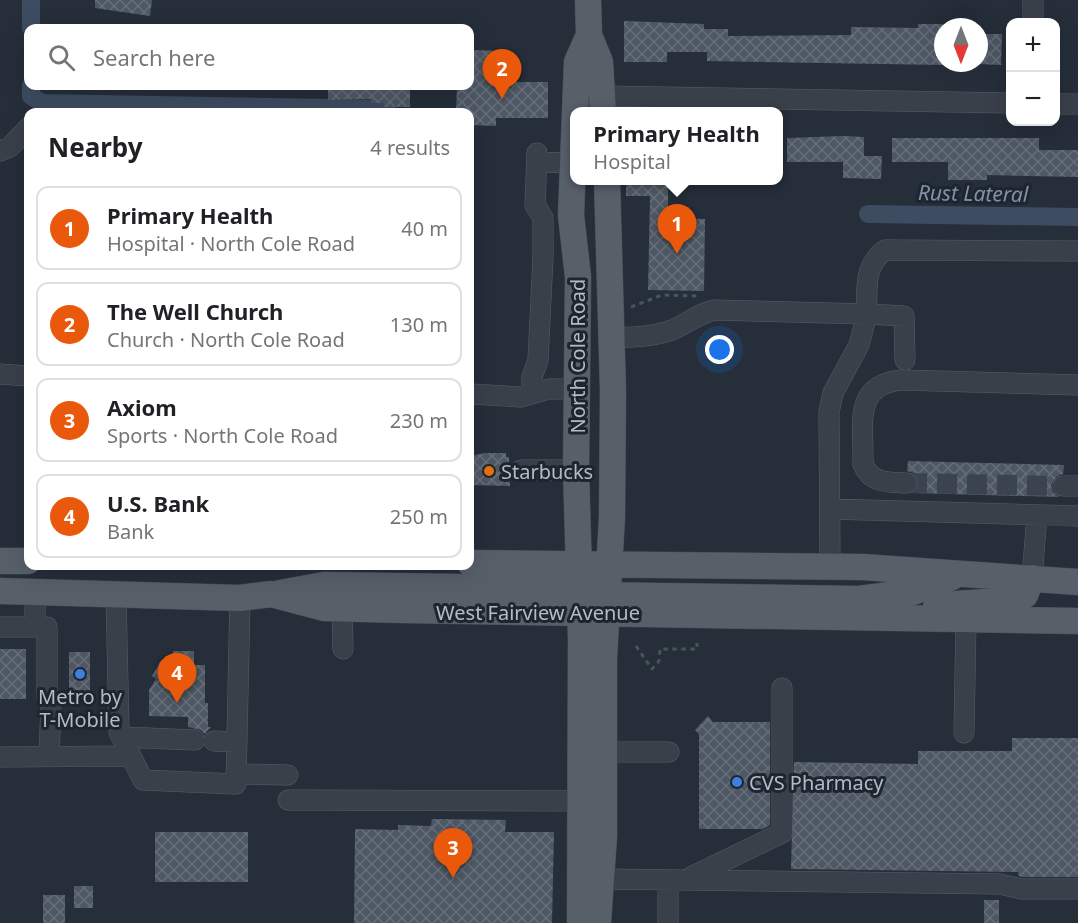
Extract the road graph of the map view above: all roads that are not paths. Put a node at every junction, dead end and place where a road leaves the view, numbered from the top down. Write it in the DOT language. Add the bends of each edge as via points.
graph roads {
  1 [pos="588,0"];
  2 [pos="1033,0"];
  3 [pos="1033,18"];
  4 [pos="589,35"];
  5 [pos="1006,103"];
  6 [pos="603,104"];
  7 [pos="1060,104"];
  8 [pos="1078,104"];
  9 [pos="575,107"];
  10 [pos="24,132"];
  11 [pos="0,151"];
  12 [pos="570,162"];
  13 [pos="572,185"];
  14 [pos="607,185"];
  15 [pos="1078,251"];
  16 [pos="867,314"];
  17 [pos="612,338"];
  18 [pos="905,360"];
  19 [pos="0,374"];
  20 [pos="24,376"];
  21 [pos="1078,385"];
  22 [pos="577,389"];
  23 [pos="474,394"];
  24 [pos="532,394"];
  25 [pos="520,470"];
  26 [pos="576,470"];
  27 [pos="907,483"];
  28 [pos="830,509"];
  29 [pos="1037,515"];
  30 [pos="1078,516"];
  31 [pos="0,561"];
  32 [pos="24,561"];
  33 [pos="474,564"];
  34 [pos="830,567"];
  35 [pos="961,573"];
  36 [pos="1032,578"];
  37 [pos="1078,582"];
  38 [pos="580,590"];
  39 [pos="608,590"];
  40 [pos="0,591"];
  41 [pos="35,592"];
  42 [pos="116,594"];
  43 [pos="271,594"];
  44 [pos="240,598"];
  45 [pos="342,608"];
  46 [pos="918,619"];
  47 [pos="966,620"];
  48 [pos="1078,621"];
  49 [pos="0,627"];
  50 [pos="35,627"];
  51 [pos="343,649"];
  52 [pos="782,688"];
  53 [pos="964,733"];
  54 [pos="122,737"];
  55 [pos="237,742"];
  56 [pos="604,752"];
  57 [pos="669,752"];
  58 [pos="131,756"];
  59 [pos="0,757"];
  60 [pos="49,757"];
  61 [pos="237,774"];
  62 [pos="288,775"];
  63 [pos="288,800"];
  64 [pos="582,801"];
  65 [pos="601,879"];
  66 [pos="677,880"];
  67 [pos="1078,889"];
  68 [pos="579,923"];
  69 [pos="598,923"];
  70 [pos="668,923"];
  1 -- 4 [label="main road, North Cole Road"];
  2 -- 3 [label="street"];
  4 -- 6 [label="main road, North Cole Road" via="600,62"];
  4 -- 9 [label="main road, North Cole Road" via="577,62"];
  5 -- 6 [label="street"];
  7 -- 8 [label="street"];
  10 -- 11 [label="street" via="10,147"];
  12 -- 24 [label="street" via="537,157 535,205 543,218 543,257 538,360"];
  13 -- 22 [label="main road, North Cole Road" via="571,215 578,277"];
  14 -- 17 [label="main road, North Cole Road"];
  15 -- 16 [label="street" via="885,250 876,257 867,275"];
  16 -- 17 [label="street" via="714,310 652,336"];
  16 -- 18 [label="street" via="904,316"];
  16 -- 28 [label="street" via="859,345 833,393"];
  17 -- 39 [label="main road, North Cole Road"];
  19 -- 20 [label="street"];
  21 -- 27 [label="street" via="902,380 874,387 864,410 863,464 878,481"];
  22 -- 24 [label="street" via="549,389"];
  22 -- 26 [label="main road, North Cole Road"];
  23 -- 24 [label="street"];
  25 -- 26 [label="street"];
  26 -- 38 [label="main road, North Cole Road"];
  28 -- 29 [label="street"];
  28 -- 34 [label="street"];
  29 -- 30 [label="street"];
  29 -- 36 [label="street"];
  31 -- 32 [label="main road"];
  33 -- 38 [label="main road, West Fairview Avenue"];
  34 -- 35 [label="main road, West Fairview Avenue"];
  34 -- 39 [label="main road, West Fairview Avenue"];
  35 -- 36 [label="main road, West Fairview Avenue"];
  35 -- 39 [label="main road" via="913,592 859,599"];
  36 -- 37 [label="main road, West Fairview Avenue"];
  36 -- 46 [label="main road" via="1025,595 1016,599 937,607"];
  38 -- 39 [label="main road, West Fairview Avenue"];
  38 -- 39 [label="main road, West Fairview Avenue"];
  38 -- 43 [label="main road" via="324,585"];
  38 -- 45 [label="main road, West Fairview Avenue"];
  38 -- 64 [label="main road, North Cole Road"];
  39 -- 46 [label="main road, West Fairview Avenue"];
  39 -- 56 [label="main road, North Cole Road"];
  40 -- 41 [label="main road, West Fairview Avenue"];
  41 -- 42 [label="main road, West Fairview Avenue"];
  41 -- 50 [label="street"];
  42 -- 44 [label="main road, West Fairview Avenue"];
  42 -- 54 [label="street"];
  43 -- 44 [label="main road, West Fairview Avenue"];
  43 -- 45 [label="main road, West Fairview Avenue" via="324,608"];
  44 -- 55 [label="street"];
  45 -- 51 [label="street"];
  46 -- 47 [label="main road, West Fairview Avenue"];
  47 -- 48 [label="main road, West Fairview Avenue"];
  47 -- 53 [label="street"];
  49 -- 50 [label="street"];
  50 -- 60 [label="street" via="47,627"];
  52 -- 66 [label="street" via="782,833"];
  54 -- 55 [label="street"];
  54 -- 58 [label="street"];
  55 -- 61 [label="street"];
  56 -- 57 [label="street"];
  56 -- 65 [label="main road, North Cole Road"];
  58 -- 60 [label="street"];
  58 -- 61 [label="street" via="143,780 236,784"];
  59 -- 60 [label="street"];
  61 -- 62 [label="street"];
  63 -- 64 [label="street"];
  64 -- 68 [label="main road, North Cole Road"];
  65 -- 66 [label="street"];
  65 -- 69 [label="main road, North Cole Road"];
  66 -- 67 [label="street" via="1000,884 1021,889"];
  66 -- 70 [label="street"];
}
